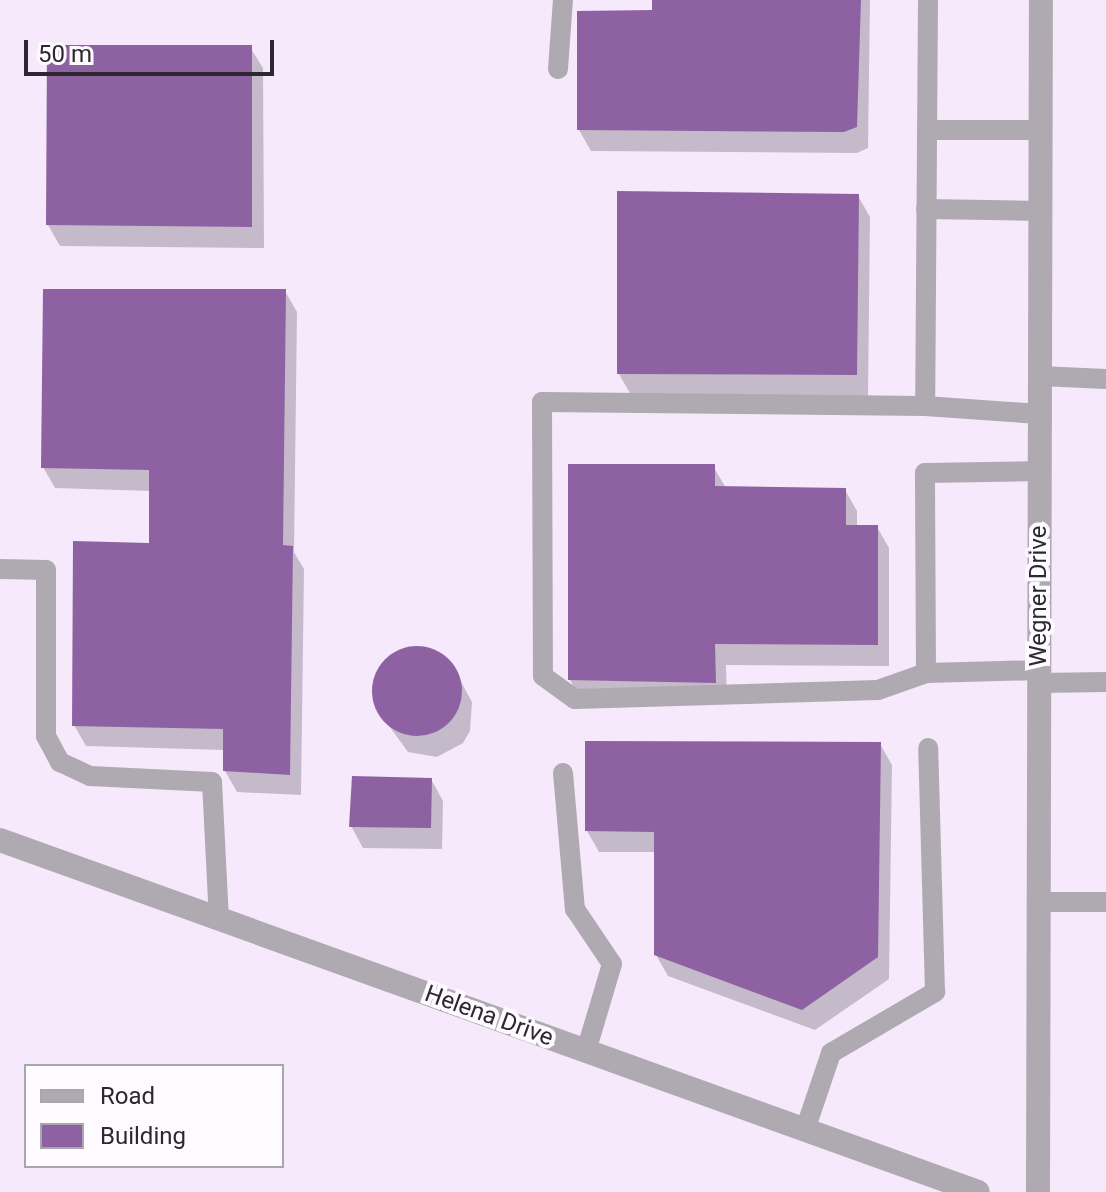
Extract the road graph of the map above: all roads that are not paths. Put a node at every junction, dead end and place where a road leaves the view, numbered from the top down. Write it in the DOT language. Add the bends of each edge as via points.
graph roads {
  1 [pos="563,0"];
  2 [pos="928,0"];
  3 [pos="1041,0"];
  4 [pos="558,69"];
  5 [pos="927,130"];
  6 [pos="1040,130"];
  7 [pos="926,209"];
  8 [pos="1040,211"];
  9 [pos="1040,376"];
  10 [pos="1106,379"];
  11 [pos="925,406"];
  12 [pos="1040,414"];
  13 [pos="1040,471"];
  14 [pos="0,569"];
  15 [pos="926,673"];
  16 [pos="1039,676"];
  17 [pos="1106,682"];
  18 [pos="928,748"];
  19 [pos="563,773"];
  20 [pos="0,840"];
  21 [pos="1039,902"];
  22 [pos="1106,902"];
  23 [pos="219,919"];
  24 [pos="586,1051"];
  25 [pos="805,1130"];
  26 [pos="978,1192"];
  27 [pos="1038,1192"];
  1 -- 4 [label="lane"];
  2 -- 5 [label="lane"];
  3 -- 6 [label="street, Wegner Drive"];
  5 -- 6 [label="lane"];
  5 -- 7 [label="lane"];
  6 -- 8 [label="street, Wegner Drive"];
  7 -- 8 [label="lane"];
  7 -- 11 [label="lane"];
  8 -- 9 [label="street, Wegner Drive"];
  9 -- 10 [label="lane"];
  9 -- 12 [label="street, Wegner Drive"];
  11 -- 12 [label="lane"];
  11 -- 15 [label="lane" via="542,402 543,676 575,699 878,690"];
  12 -- 13 [label="street, Wegner Drive"];
  13 -- 15 [label="lane" via="925,473"];
  13 -- 16 [label="street, Wegner Drive"];
  14 -- 23 [label="lane" via="46,570 46,736 60,762 90,776 212,782"];
  15 -- 16 [label="lane"];
  16 -- 17 [label="lane"];
  16 -- 21 [label="street, Wegner Drive"];
  18 -- 25 [label="lane" via="935,992 831,1053"];
  19 -- 24 [label="lane" via="575,909 612,964"];
  20 -- 23 [label="street, Helena Drive"];
  21 -- 22 [label="lane"];
  21 -- 27 [label="street, Wegner Drive"];
  23 -- 24 [label="street, Helena Drive"];
  24 -- 25 [label="street, Helena Drive"];
  25 -- 26 [label="street, Helena Drive"];
}
